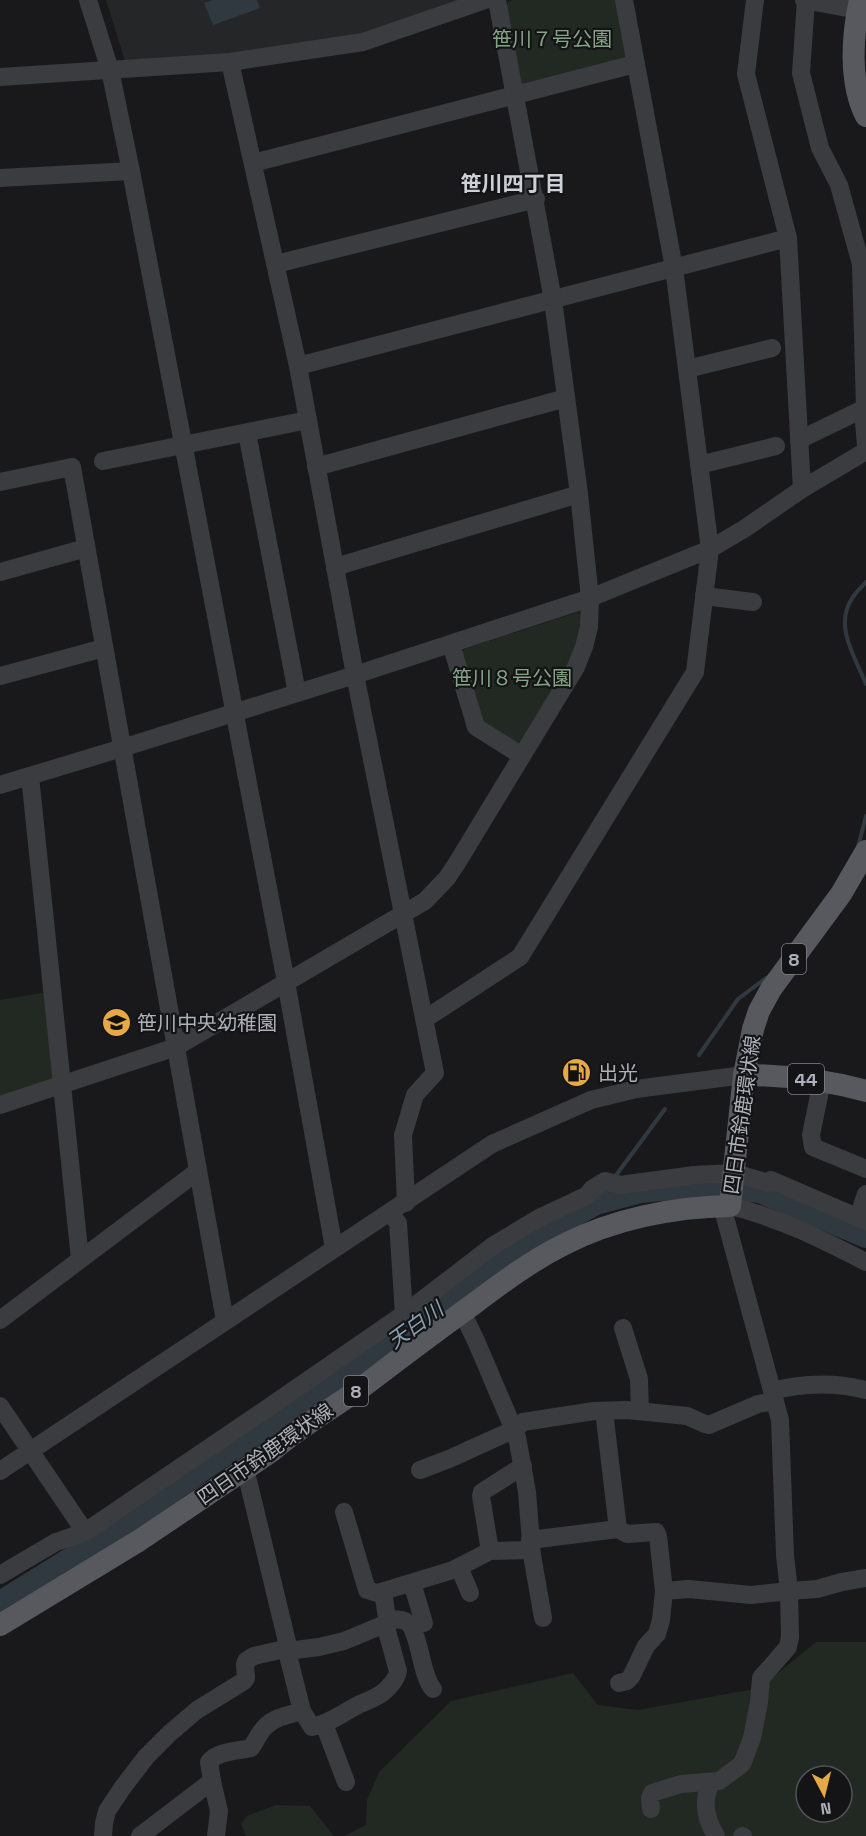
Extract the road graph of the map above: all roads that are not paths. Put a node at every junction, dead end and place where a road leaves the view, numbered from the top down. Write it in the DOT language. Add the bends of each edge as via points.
graph roads {
  1 [pos="88,0"];
  2 [pos="485,0"];
  3 [pos="497,0"];
  4 [pos="624,0"];
  5 [pos="755,0"];
  6 [pos="805,0"];
  7 [pos="859,5"];
  8 [pos="230,62"];
  9 [pos="635,64"];
  10 [pos="110,70"];
  11 [pos="0,77"];
  12 [pos="516,96"];
  13 [pos="866,116"];
  14 [pos="253,163"];
  15 [pos="131,171"];
  16 [pos="0,178"];
  17 [pos="536,200"];
  18 [pos="788,238"];
  19 [pos="276,264"];
  20 [pos="674,268"];
  21 [pos="553,300"];
  22 [pos="772,348"];
  23 [pos="298,366"];
  24 [pos="687,369"];
  25 [pos="566,398"];
  26 [pos="863,410"];
  27 [pos="308,420"];
  28 [pos="247,433"];
  29 [pos="799,440"];
  30 [pos="777,446"];
  31 [pos="866,446"];
  32 [pos="182,447"];
  33 [pos="866,451"];
  34 [pos="103,461"];
  35 [pos="699,465"];
  36 [pos="316,467"];
  37 [pos="0,482"];
  38 [pos="802,489"];
  39 [pos="579,494"];
  40 [pos="86,548"];
  41 [pos="710,549"];
  42 [pos="335,567"];
  43 [pos="0,572"];
  44 [pos="705,596"];
  45 [pos="590,598"];
  46 [pos="753,602"];
  47 [pos="451,644"];
  48 [pos="104,648"];
  49 [pos="355,675"];
  50 [pos="0,676"];
  51 [pos="297,693"];
  52 [pos="233,713"];
  53 [pos="122,748"];
  54 [pos="522,756"];
  55 [pos="30,776"];
  56 [pos="0,785"];
  57 [pos="866,852"];
  58 [pos="403,914"];
  59 [pos="286,982"];
  60 [pos="425,1019"];
  61 [pos="176,1047"];
  62 [pos="744,1075"];
  63 [pos="822,1081"];
  64 [pos="61,1085"];
  65 [pos="866,1091"];
  66 [pos="0,1105"];
  67 [pos="866,1169"];
  68 [pos="198,1171"];
  69 [pos="733,1175"];
  70 [pos="866,1194"];
  71 [pos="406,1203"];
  72 [pos="726,1206"];
  73 [pos="390,1213"];
  74 [pos="862,1220"];
  75 [pos="334,1248"];
  76 [pos="80,1259"];
  77 [pos="866,1262"];
  78 [pos="462,1312"];
  79 [pos="404,1314"];
  80 [pos="0,1320"];
  81 [pos="225,1322"];
  82 [pos="623,1328"];
  83 [pos="424,1340"];
  84 [pos="866,1390"];
  85 [pos="773,1396"];
  86 [pos="0,1406"];
  87 [pos="604,1411"];
  88 [pos="640,1411"];
  89 [pos="514,1429"];
  90 [pos="30,1452"];
  91 [pos="523,1466"];
  92 [pos="245,1468"];
  93 [pos="420,1470"];
  94 [pos="0,1471"];
  95 [pos="344,1512"];
  96 [pos="618,1529"];
  97 [pos="85,1532"];
  98 [pos="531,1545"];
  99 [pos="490,1551"];
  100 [pos="459,1567"];
  101 [pos="0,1575"];
  102 [pos="866,1578"];
  103 [pos="412,1583"];
  104 [pos="664,1591"];
  105 [pos="789,1591"];
  106 [pos="383,1592"];
  107 [pos="470,1593"];
  108 [pos="543,1618"];
  109 [pos="386,1622"];
  110 [pos="424,1623"];
  111 [pos="0,1626"];
  112 [pos="289,1649"];
  113 [pos="619,1683"];
  114 [pos="433,1689"];
  115 [pos="302,1711"];
  116 [pos="324,1724"];
  117 [pos="212,1781"];
  118 [pos="346,1782"];
  119 [pos="711,1782"];
  120 [pos="651,1809"];
  121 [pos="104,1836"];
  122 [pos="140,1836"];
  123 [pos="216,1836"];
  124 [pos="716,1836"];
  1 -- 10 [label="street"];
  2 -- 8 [label="street" via="363,42"];
  3 -- 12 [label="street"];
  4 -- 9 [label="street"];
  5 -- 18 [label="street" via="746,74"];
  6 -- 7 [label="street"];
  6 -- 26 [label="street" via="801,73 820,148 839,185 861,264"];
  7 -- 13 [label="main road" via="854,81"];
  8 -- 10 [label="street"];
  8 -- 14 [label="street"];
  9 -- 12 [label="street"];
  9 -- 20 [label="street"];
  10 -- 11 [label="street"];
  10 -- 15 [label="street"];
  12 -- 14 [label="street"];
  12 -- 17 [label="street"];
  14 -- 19 [label="street"];
  15 -- 16 [label="street"];
  15 -- 32 [label="street"];
  17 -- 19 [label="street"];
  17 -- 21 [label="street"];
  18 -- 20 [label="street"];
  18 -- 29 [label="street"];
  19 -- 23 [label="street"];
  20 -- 21 [label="street"];
  20 -- 24 [label="street"];
  21 -- 23 [label="street"];
  21 -- 25 [label="street"];
  22 -- 24 [label="street"];
  23 -- 27 [label="street"];
  24 -- 35 [label="street"];
  25 -- 36 [label="street"];
  25 -- 39 [label="street"];
  26 -- 29 [label="street"];
  26 -- 31 [label="street"];
  27 -- 28 [label="street"];
  27 -- 36 [label="street"];
  28 -- 32 [label="street"];
  28 -- 51 [label="street"];
  29 -- 38 [label="street"];
  30 -- 35 [label="street"];
  32 -- 34 [label="street"];
  32 -- 52 [label="street"];
  33 -- 38 [label="street"];
  35 -- 41 [label="street"];
  36 -- 42 [label="street"];
  37 -- 40 [label="street" via="72,467"];
  38 -- 41 [label="street"];
  39 -- 42 [label="street"];
  39 -- 45 [label="street"];
  40 -- 43 [label="street"];
  40 -- 48 [label="street"];
  41 -- 44 [label="street"];
  41 -- 45 [label="street"];
  42 -- 49 [label="street"];
  44 -- 46 [label="street"];
  44 -- 60 [label="street" via="695,672 520,957"];
  45 -- 47 [label="street"];
  45 -- 54 [label="street" via="589,627 576,667"];
  47 -- 49 [label="street"];
  47 -- 54 [label="street" via="476,727"];
  48 -- 50 [label="street"];
  48 -- 53 [label="street"];
  49 -- 51 [label="street"];
  49 -- 58 [label="street"];
  51 -- 52 [label="street"];
  52 -- 53 [label="street"];
  52 -- 59 [label="street"];
  53 -- 55 [label="street"];
  53 -- 61 [label="street"];
  54 -- 58 [label="street" via="447,878 425,901"];
  55 -- 56 [label="street"];
  55 -- 64 [label="street"];
  57 -- 62 [label="main road, 四日市鈴鹿環状線 / 8" via="827,914 771,989 753,1029"];
  58 -- 59 [label="street"];
  58 -- 60 [label="street"];
  59 -- 61 [label="street"];
  59 -- 75 [label="street"];
  60 -- 71 [label="street" via="435,1073 415,1095 403,1135"];
  61 -- 64 [label="street"];
  61 -- 68 [label="street"];
  62 -- 63 [label="main road, 44"];
  62 -- 69 [label="main road, 四日市鈴鹿環状線 / 8"];
  62 -- 71 [label="street" via="636,1089 591,1100 492,1144"];
  63 -- 65 [label="main road, 44"];
  63 -- 67 [label="street" via="811,1135 813,1147"];
  64 -- 66 [label="street"];
  64 -- 76 [label="street"];
  68 -- 76 [label="street"];
  68 -- 81 [label="street"];
  69 -- 72 [label="main road, 四日市鈴鹿環状線 / 8"];
  69 -- 74 [label="street" via="769,1183 771,1180"];
  69 -- 79 [label="street" via="694,1174 612,1183 592,1189 586,1196 494,1245"];
  70 -- 74 [label="street"];
  71 -- 73 [label="street"];
  72 -- 77 [label="street" via="750,1210"];
  72 -- 78 [label="main road, 四日市鈴鹿環状線 / 8" via="653,1215 598,1230 533,1262"];
  72 -- 85 [label="street"];
  73 -- 75 [label="street"];
  73 -- 79 [label="street" via="398,1223"];
  75 -- 81 [label="street"];
  76 -- 80 [label="street"];
  78 -- 83 [label="main road, 四日市鈴鹿環状線 / 8"];
  78 -- 89 [label="street"];
  79 -- 83 [label="street"];
  79 -- 97 [label="street"];
  81 -- 90 [label="street"];
  82 -- 88 [label="street" via="639,1379"];
  83 -- 92 [label="main road, 四日市鈴鹿環状線 / 8"];
  84 -- 85 [label="street" via="821,1383 792,1386"];
  85 -- 88 [label="street" via="709,1425 687,1416"];
  85 -- 105 [label="street" via="782,1436 784,1555"];
  86 -- 90 [label="street"];
  87 -- 88 [label="street"];
  87 -- 89 [label="street" via="523,1422"];
  87 -- 96 [label="street"];
  89 -- 91 [label="street"];
  89 -- 93 [label="street"];
  90 -- 94 [label="street"];
  90 -- 97 [label="street"];
  91 -- 98 [label="street"];
  91 -- 99 [label="street" via="482,1492"];
  92 -- 111 [label="main road, 四日市鈴鹿環状線 / 8" via="140,1540"];
  92 -- 112 [label="street"];
  95 -- 106 [label="street" via="367,1590"];
  96 -- 98 [label="street"];
  96 -- 104 [label="street" via="627,1534 656,1532"];
  97 -- 101 [label="street" via="56,1542"];
  98 -- 99 [label="street"];
  98 -- 108 [label="street"];
  99 -- 100 [label="street"];
  100 -- 103 [label="street"];
  100 -- 107 [label="street"];
  102 -- 105 [label="street"];
  103 -- 106 [label="street"];
  103 -- 110 [label="street"];
  104 -- 105 [label="street"];
  104 -- 113 [label="street" via="657,1634 646,1646 631,1677"];
  105 -- 119 [label="street" via="788,1647 761,1678 752,1738 742,1764 719,1781"];
  106 -- 109 [label="street"];
  109 -- 112 [label="street" via="344,1641"];
  109 -- 114 [label="street" via="409,1623"];
  109 -- 116 [label="street" via="398,1675 382,1694"];
  112 -- 115 [label="street" via="286,1651"];
  112 -- 121 [label="street" via="251,1657 245,1664 244,1681 197,1710 154,1749 112,1802"];
  115 -- 116 [label="street" via="312,1727"];
  115 -- 117 [label="street" via="270,1723 251,1748 211,1759"];
  116 -- 118 [label="street"];
  117 -- 122 [label="street"];
  117 -- 123 [label="street" via="219,1811"];
  119 -- 120 [label="street" via="681,1784 652,1793"];
  119 -- 124 [label="street" via="705,1810"];
}
